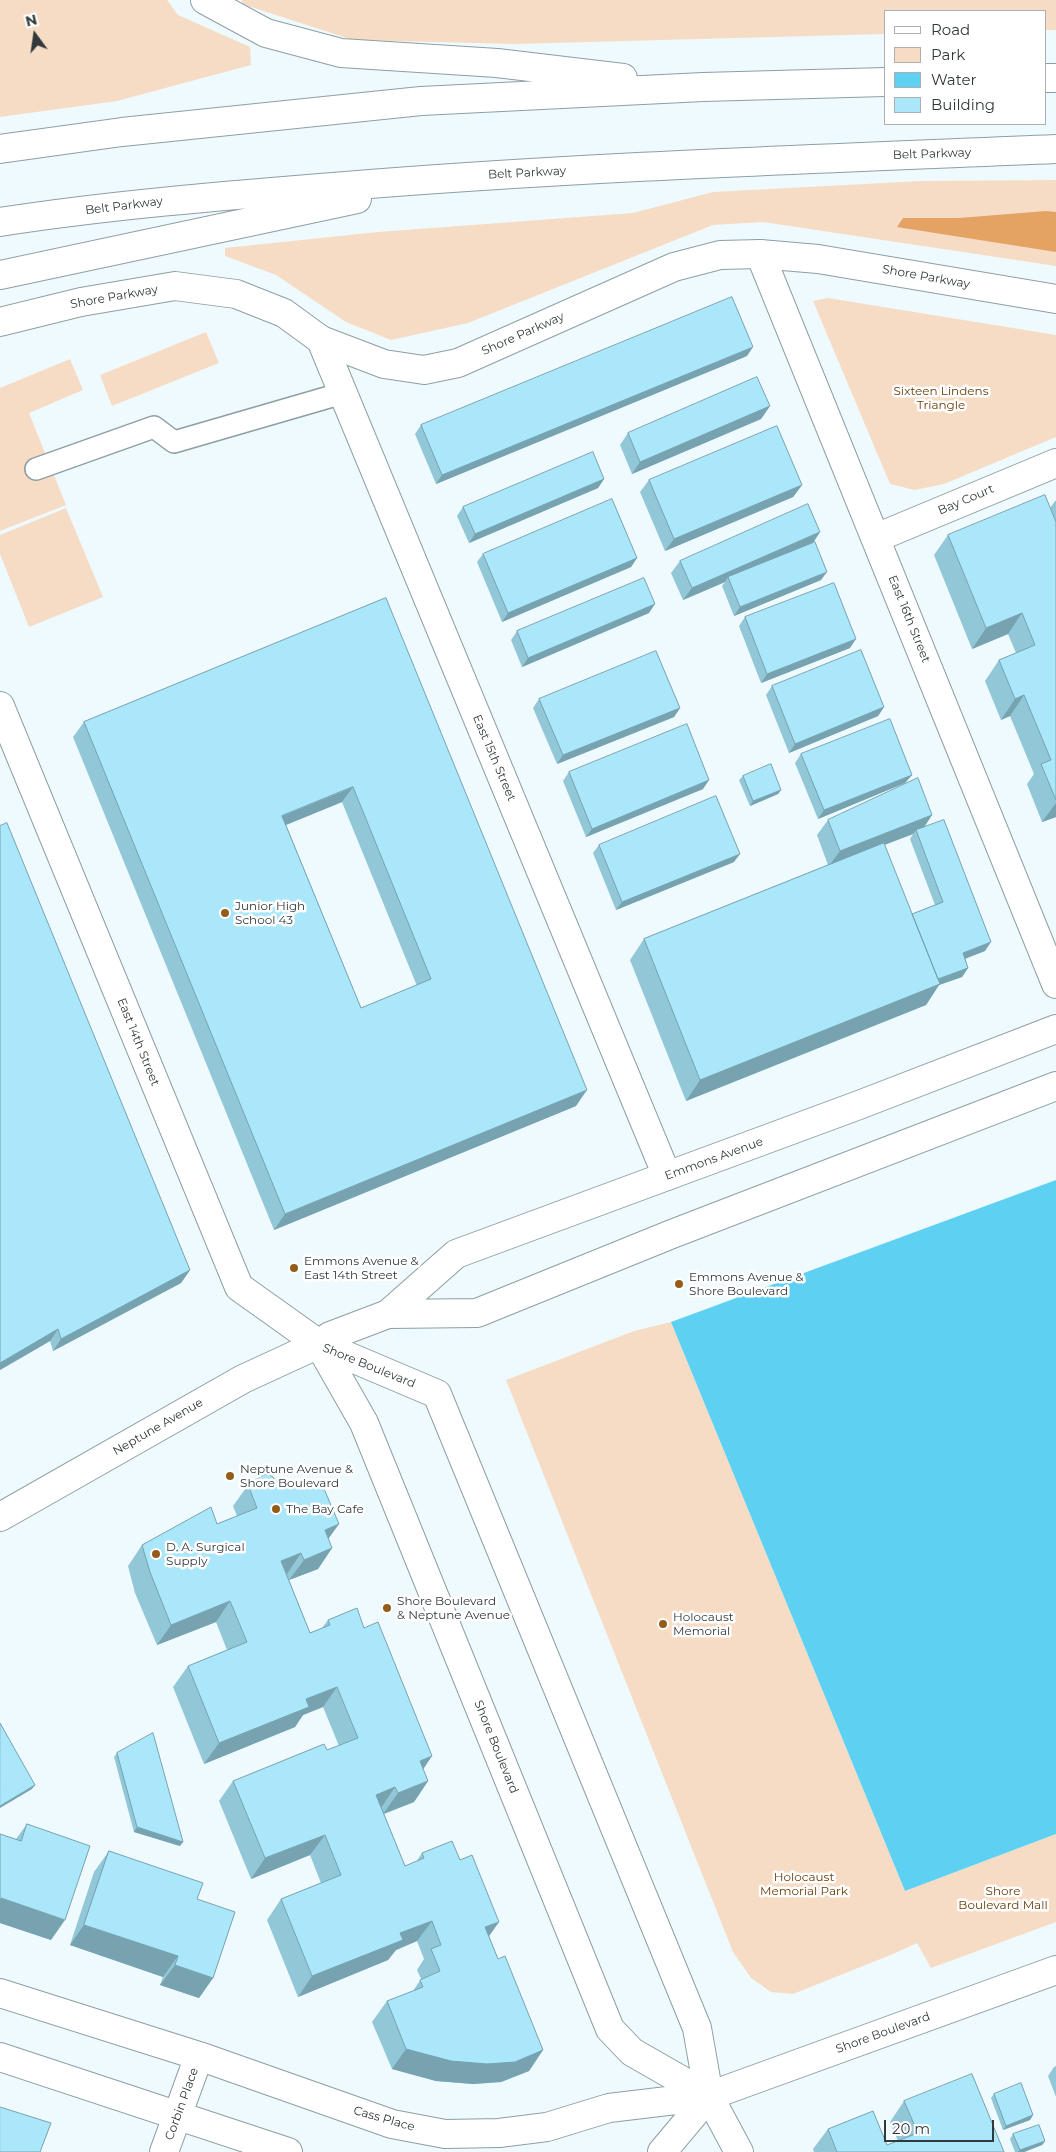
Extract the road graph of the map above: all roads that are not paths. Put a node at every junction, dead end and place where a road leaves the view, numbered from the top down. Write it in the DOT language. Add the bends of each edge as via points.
graph roads {
  1 [pos="205,0"];
  2 [pos="884,82"];
  3 [pos="704,87"];
  4 [pos="0,149"];
  5 [pos="1056,149"];
  6 [pos="456,177"];
  7 [pos="0,222"];
  8 [pos="760,254"];
  9 [pos="3,275"];
  10 [pos="1056,298"];
  11 [pos="0,322"];
  12 [pos="321,340"];
  13 [pos="343,393"];
  14 [pos="1056,463"];
  15 [pos="36,469"];
  16 [pos="876,538"];
  17 [pos="0,706"];
  18 [pos="1056,984"];
  19 [pos="1056,1029"];
  20 [pos="1056,1086"];
  21 [pos="667,1176"];
  22 [pos="388,1314"];
  23 [pos="319,1344"];
  24 [pos="0,1517"];
  25 [pos="1056,1970"];
  26 [pos="0,1993"];
  27 [pos="199,2056"];
  28 [pos="0,2057"];
  29 [pos="710,2096"];
  30 [pos="179,2115"];
  31 [pos="164,2152"];
  32 [pos="288,2152"];
  33 [pos="662,2152"];
  34 [pos="738,2152"];
  1 -- 3 [label="main road" via="266,33 341,53 497,63"];
  2 -- 3 [label="main road"];
  3 -- 4 [label="main road" via="421,101 122,132"];
  5 -- 6 [label="main road, Belt Parkway"];
  6 -- 7 [label="main road, Belt Parkway" via="202,197"];
  6 -- 9 [label="main road"];
  8 -- 10 [label="main road, Shore Parkway" via="818,259"];
  8 -- 12 [label="main road, Shore Parkway" via="720,255 674,267 458,364 424,370 384,364"];
  8 -- 16 [label="main road, East 16th Street"];
  11 -- 12 [label="main road, Shore Parkway" via="81,302 174,286 236,294 284,313"];
  12 -- 13 [label="main road, East 15th Street"];
  13 -- 15 [label="lane" via="174,442 154,427"];
  13 -- 21 [label="main road, East 15th Street"];
  14 -- 16 [label="main road, Bay Court"];
  16 -- 18 [label="main road, East 16th Street"];
  17 -- 23 [label="main road, East 14th Street" via="239,1287"];
  19 -- 21 [label="main road, Emmons Avenue" via="860,1106"];
  20 -- 22 [label="main road, Emmons Avenue" via="477,1313"];
  21 -- 22 [label="main road, Emmons Avenue" via="456,1254"];
  22 -- 23 [label="main road, Emmons Avenue" via="330,1336"];
  23 -- 24 [label="main road, Neptune Avenue" via="243,1379"];
  23 -- 29 [label="main road, Shore Boulevard" via="364,1423 610,2029 632,2052"];
  23 -- 29 [label="main road, Shore Boulevard" via="437,1394 697,2028"];
  25 -- 29 [label="main road, Shore Boulevard"];
  26 -- 27 [label="main road, Cass Place"];
  27 -- 29 [label="main road, Cass Place" via="392,2124 445,2134 499,2133 547,2127 609,2108"];
  27 -- 30 [label="main road, Corbin Place"];
  28 -- 30 [label="main road"];
  29 -- 33 [label="main road"];
  29 -- 34 [label="main road"];
  30 -- 31 [label="main road, Corbin Place"];
  30 -- 32 [label="main road"];
}
